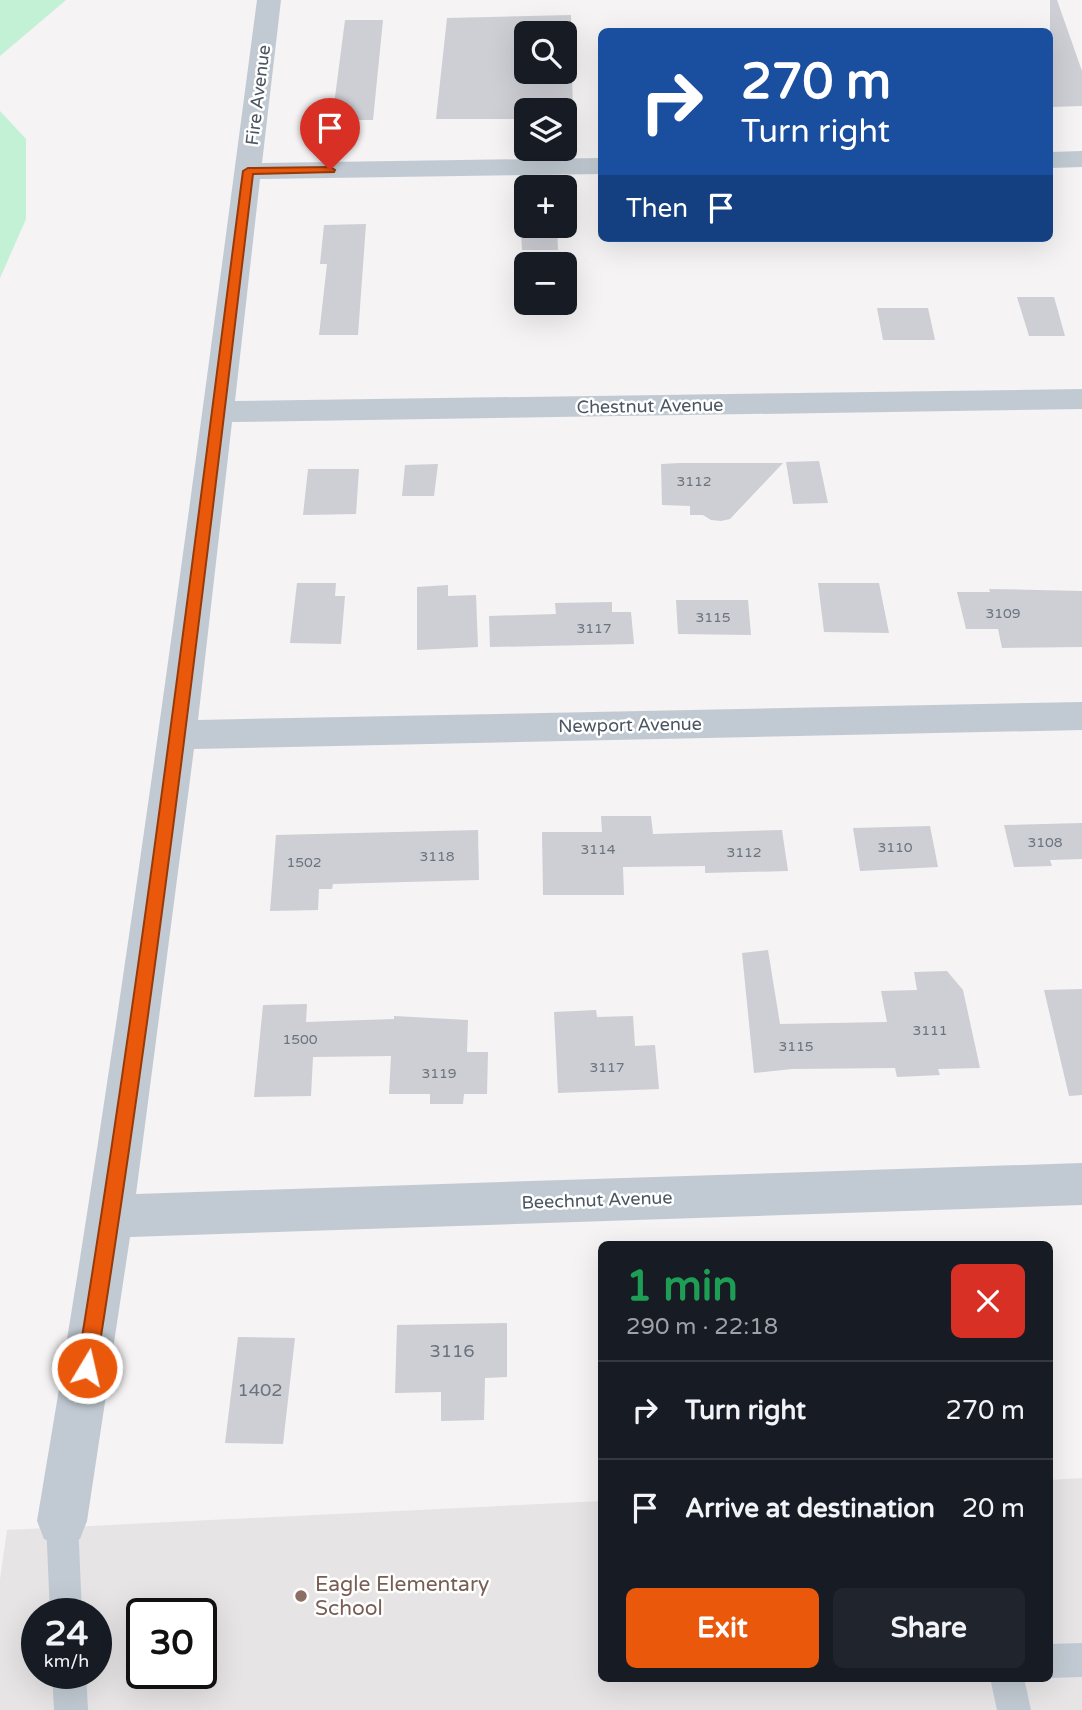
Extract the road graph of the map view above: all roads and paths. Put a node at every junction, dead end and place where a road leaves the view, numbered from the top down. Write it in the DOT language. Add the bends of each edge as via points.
graph roads {
  1 [pos="269,0"];
  2 [pos="1082,159"];
  3 [pos="1053,160"];
  4 [pos="598,166"];
  5 [pos="248,171"];
  6 [pos="1082,399"];
  7 [pos="218,412"];
  8 [pos="1082,716"];
  9 [pos="178,735"];
  10 [pos="1082,1184"];
  11 [pos="111,1216"];
  12 [pos="62,1521"];
  13 [pos="65,1598"];
  14 [pos="1082,1660"];
  15 [pos="1053,1661"];
  16 [pos="1008,1682"];
  17 [pos="70,1689"];
  18 [pos="71,1710"];
  19 [pos="1014,1710"];
  1 -- 5 [label="street, Fire Avenue"];
  2 -- 3 [label="street"];
  4 -- 5 [label="street"];
  5 -- 7 [label="street, Fire Avenue"];
  6 -- 7 [label="street, Chestnut Avenue"];
  7 -- 9 [label="street, Fire Avenue"];
  8 -- 9 [label="street, Newport Avenue"];
  9 -- 11 [label="street, Fire Avenue"];
  10 -- 11 [label="street, Beechnut Avenue"];
  11 -- 12 [label="street, Fire Avenue"];
  12 -- 13 [label="lane"];
  14 -- 15 [label="lane"];
  16 -- 19 [label="lane"];
  17 -- 18 [label="lane"];
}
